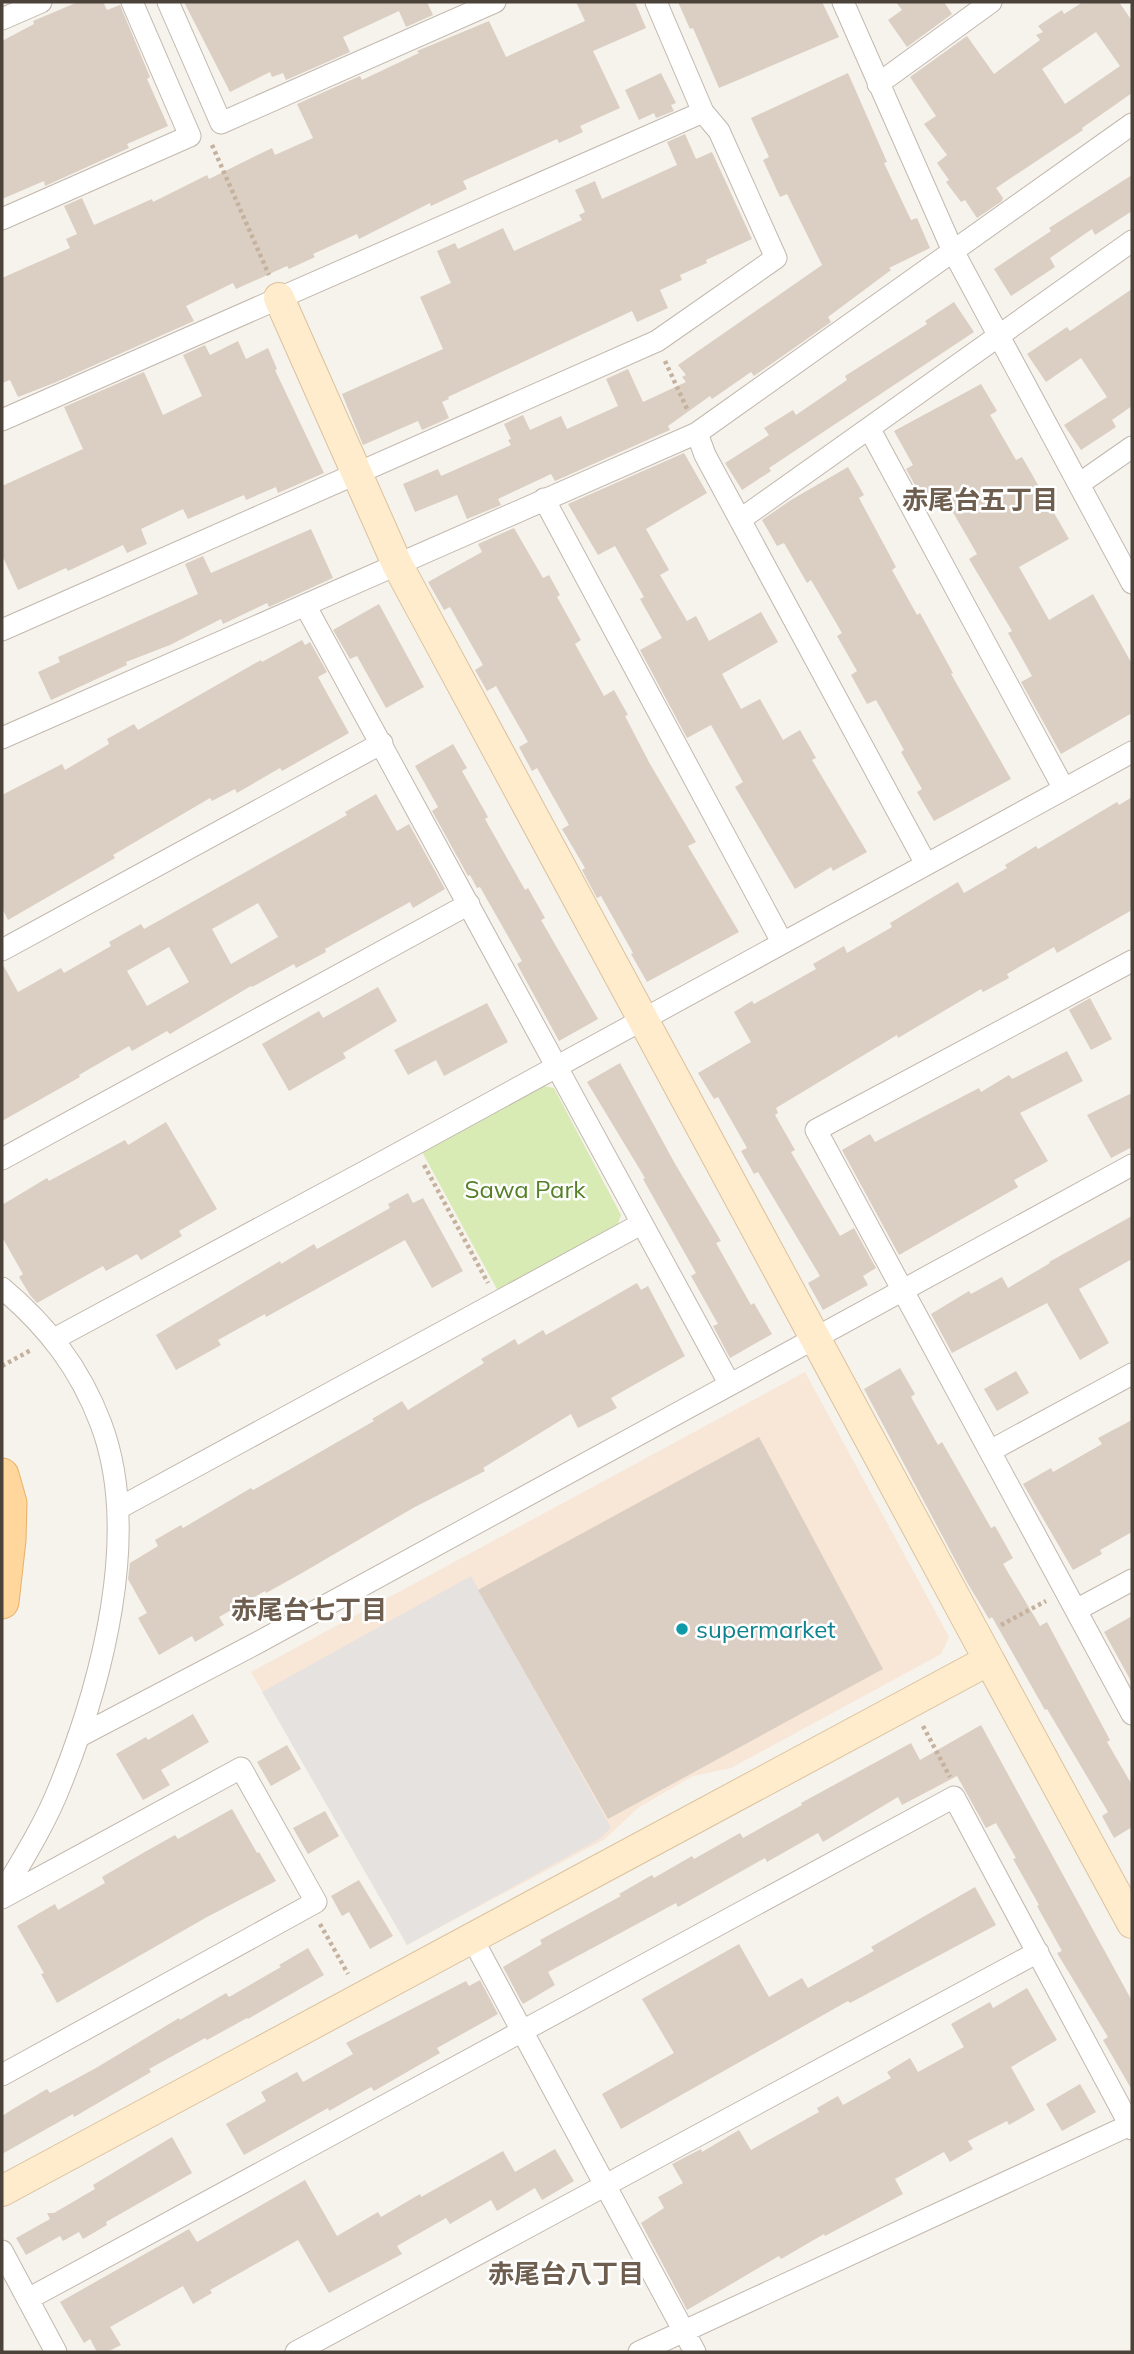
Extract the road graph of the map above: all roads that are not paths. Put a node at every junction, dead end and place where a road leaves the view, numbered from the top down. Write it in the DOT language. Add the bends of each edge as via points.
graph roads {
  1 [pos="41,2"];
  2 [pos="132,2"];
  3 [pos="168,2"];
  4 [pos="495,2"];
  5 [pos="656,2"];
  6 [pos="843,2"];
  7 [pos="991,2"];
  8 [pos="2,19"];
  9 [pos="878,84"];
  10 [pos="703,112"];
  11 [pos="1132,124"];
  12 [pos="2,219"];
  13 [pos="1132,241"];
  14 [pos="953,251"];
  15 [pos="279,298"];
  16 [pos="998,336"];
  17 [pos="2,420"];
  18 [pos="869,428"];
  19 [pos="697,433"];
  20 [pos="1132,447"];
  21 [pos="356,475"];
  22 [pos="1079,484"];
  23 [pos="544,499"];
  24 [pos="741,519"];
  25 [pos="397,564"];
  26 [pos="1132,583"];
  27 [pos="305,605"];
  28 [pos="2,630"];
  29 [pos="2,738"];
  30 [pos="382,743"];
  31 [pos="1132,752"];
  32 [pos="1064,789"];
  33 [pos="926,864"];
  34 [pos="469,904"];
  35 [pos="782,942"];
  36 [pos="2,950"];
  37 [pos="1132,961"];
  38 [pos="643,1017"];
  39 [pos="556,1065"];
  40 [pos="2,1159"];
  41 [pos="1132,1165"];
  42 [pos="641,1224"];
  43 [pos="2,1288"];
  44 [pos="904,1289"];
  45 [pos="815,1338"];
  46 [pos="54,1339"];
  47 [pos="1132,1374"];
  48 [pos="729,1384"];
  49 [pos="990,1451"];
  50 [pos="2,1475"];
  51 [pos="118,1508"];
  52 [pos="1132,1580"];
  53 [pos="2,1602"];
  54 [pos="1076,1610"];
  55 [pos="989,1660"];
  56 [pos="1132,1714"];
  57 [pos="78,1737"];
  58 [pos="2,1896"];
  59 [pos="1132,1923"];
  60 [pos="472,1938"];
  61 [pos="1038,1952"];
  62 [pos="521,2033"];
  63 [pos="2,2074"];
  64 [pos="1131,2127"];
  65 [pos="606,2185"];
  66 [pos="2,2191"];
  67 [pos="2,2251"];
  68 [pos="28,2299"];
  69 [pos="684,2330"];
  70 [pos="57,2352"];
  71 [pos="296,2352"];
  72 [pos="639,2352"];
  73 [pos="695,2352"];
  1 -- 8 [label="street"];
  2 -- 12 [label="street" via="190,136"];
  3 -- 4 [label="street" via="221,123"];
  5 -- 10 [label="street"];
  6 -- 9 [label="street"];
  7 -- 9 [label="street"];
  9 -- 14 [label="street"];
  10 -- 15 [label="street"];
  10 -- 21 [label="street" via="719,131 776,258 657,341"];
  11 -- 14 [label="street"];
  13 -- 16 [label="street"];
  14 -- 16 [label="street"];
  14 -- 19 [label="street"];
  15 -- 17 [label="street"];
  15 -- 21 [label="street"];
  16 -- 18 [label="street"];
  16 -- 22 [label="street"];
  18 -- 24 [label="street"];
  18 -- 32 [label="street"];
  19 -- 23 [label="street"];
  19 -- 24 [label="street"];
  20 -- 22 [label="street"];
  21 -- 25 [label="street"];
  21 -- 28 [label="street"];
  22 -- 26 [label="street"];
  23 -- 25 [label="street"];
  23 -- 35 [label="street"];
  24 -- 33 [label="street"];
  25 -- 27 [label="street"];
  25 -- 38 [label="street"];
  27 -- 29 [label="street"];
  27 -- 30 [label="street"];
  30 -- 34 [label="street"];
  30 -- 36 [label="street"];
  31 -- 32 [label="street"];
  32 -- 33 [label="street"];
  33 -- 35 [label="street"];
  34 -- 39 [label="street"];
  34 -- 40 [label="street"];
  35 -- 38 [label="street"];
  37 -- 44 [label="street" via="816,1130"];
  38 -- 39 [label="street"];
  38 -- 45 [label="street"];
  39 -- 42 [label="street"];
  39 -- 46 [label="street"];
  41 -- 44 [label="street"];
  42 -- 48 [label="street"];
  42 -- 51 [label="street"];
  43 -- 46 [label="street"];
  44 -- 45 [label="street"];
  44 -- 49 [label="street"];
  45 -- 48 [label="street"];
  45 -- 55 [label="street"];
  46 -- 51 [label="street" via="101,1423"];
  47 -- 49 [label="street"];
  48 -- 57 [label="street"];
  49 -- 54 [label="street"];
  50 -- 53 [label="main road" via="10,1503"];
  51 -- 57 [label="street" via="110,1618"];
  52 -- 54 [label="street"];
  54 -- 56 [label="street"];
  55 -- 59 [label="street"];
  55 -- 60 [label="street"];
  57 -- 58 [label="street" via="32,1847"];
  58 -- 63 [label="street" via="241,1768 316,1902"];
  60 -- 62 [label="street"];
  60 -- 66 [label="street"];
  61 -- 62 [label="street" via="954,1797"];
  61 -- 64 [label="street"];
  61 -- 65 [label="street"];
  62 -- 65 [label="street"];
  62 -- 68 [label="street"];
  64 -- 69 [label="street"];
  65 -- 69 [label="street"];
  65 -- 71 [label="street"];
  67 -- 68 [label="street"];
  68 -- 70 [label="street"];
  69 -- 72 [label="street"];
  69 -- 73 [label="street"];
}
